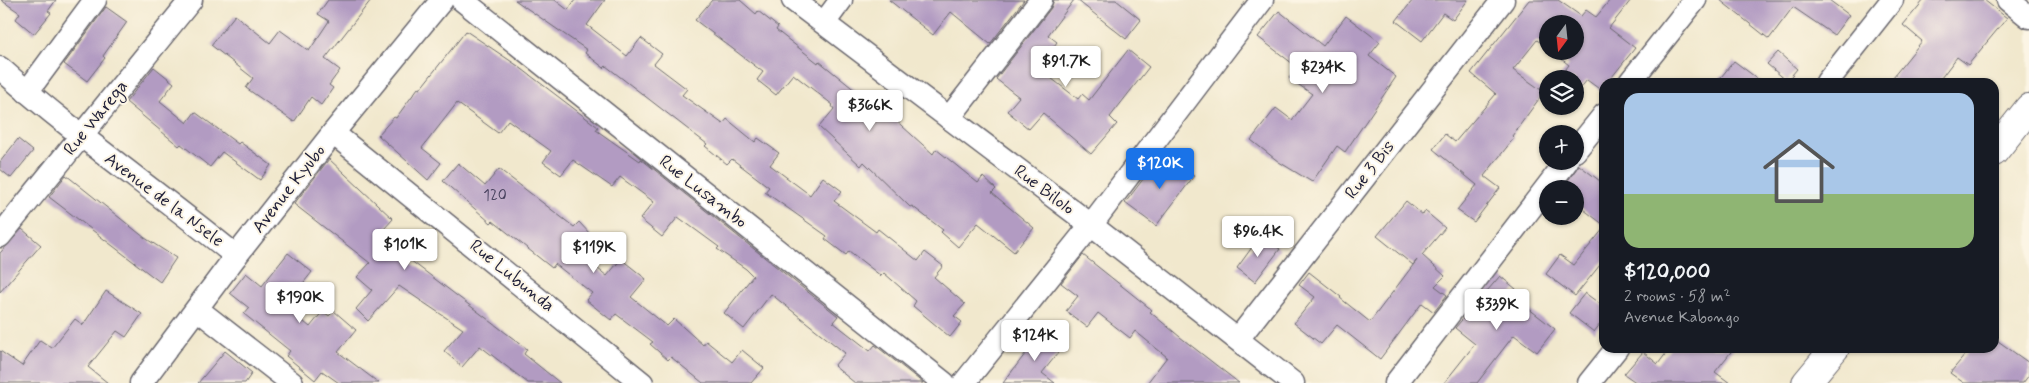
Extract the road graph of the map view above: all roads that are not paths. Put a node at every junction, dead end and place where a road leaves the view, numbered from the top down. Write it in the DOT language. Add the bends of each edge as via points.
graph roads {
  1 [pos="95,0"];
  2 [pos="191,0"];
  3 [pos="442,0"];
  4 [pos="462,0"];
  5 [pos="793,0"];
  6 [pos="840,0"];
  7 [pos="1041,0"];
  8 [pos="1262,0"];
  9 [pos="1503,0"];
  10 [pos="1695,0"];
  11 [pos="1892,0"];
  12 [pos="2008,0"];
  13 [pos="2029,18"];
  14 [pos="824,23"];
  15 [pos="0,68"];
  16 [pos="1633,78"];
  17 [pos="1830,78"];
  18 [pos="27,92"];
  19 [pos="2029,108"];
  20 [pos="949,118"];
  21 [pos="1599,121"];
  22 [pos="333,133"];
  23 [pos="82,137"];
  24 [pos="1584,140"];
  25 [pos="1999,146"];
  26 [pos="1560,170"];
  27 [pos="1091,225"];
  28 [pos="0,236"];
  29 [pos="236,256"];
  30 [pos="197,309"];
  31 [pos="1238,339"];
  32 [pos="1613,353"];
  33 [pos="1831,353"];
  34 [pos="141,383"];
  35 [pos="292,383"];
  36 [pos="642,383"];
  37 [pos="944,383"];
  38 [pos="964,383"];
  39 [pos="1293,383"];
  40 [pos="1396,383"];
  41 [pos="1589,383"];
  42 [pos="1806,383"];
  1 -- 18 [label="street"];
  2 -- 23 [label="street, Rue Warega"];
  3 -- 22 [label="street, Avenue Kyubo"];
  4 -- 37 [label="street, Rue Lusambo"];
  5 -- 14 [label="street, Rue Bilolo"];
  6 -- 14 [label="street"];
  7 -- 20 [label="street"];
  8 -- 27 [label="street"];
  9 -- 31 [label="street, Rue 3 Bis"];
  10 -- 16 [label="street"];
  11 -- 17 [label="street"];
  12 -- 13 [label="street"];
  14 -- 20 [label="street, Rue Bilolo"];
  15 -- 18 [label="street, Avenue de la Nsele"];
  18 -- 23 [label="street, Avenue de la Nsele"];
  19 -- 25 [label="street"];
  20 -- 27 [label="street, Rue Bilolo"];
  21 -- 24 [label="street"];
  22 -- 29 [label="street, Avenue Kyubo"];
  22 -- 36 [label="street, Rue Lubunda"];
  23 -- 28 [label="street, Rue Warega"];
  23 -- 29 [label="street, Avenue de la Nsele"];
  26 -- 40 [label="street"];
  27 -- 31 [label="street, Rue Bilolo"];
  27 -- 38 [label="street"];
  29 -- 30 [label="street, Avenue Kyubo"];
  30 -- 34 [label="street, Avenue Kyubo"];
  30 -- 35 [label="street"];
  31 -- 39 [label="street, Rue Bilolo"];
  32 -- 41 [label="street"];
  33 -- 42 [label="street"];
}
